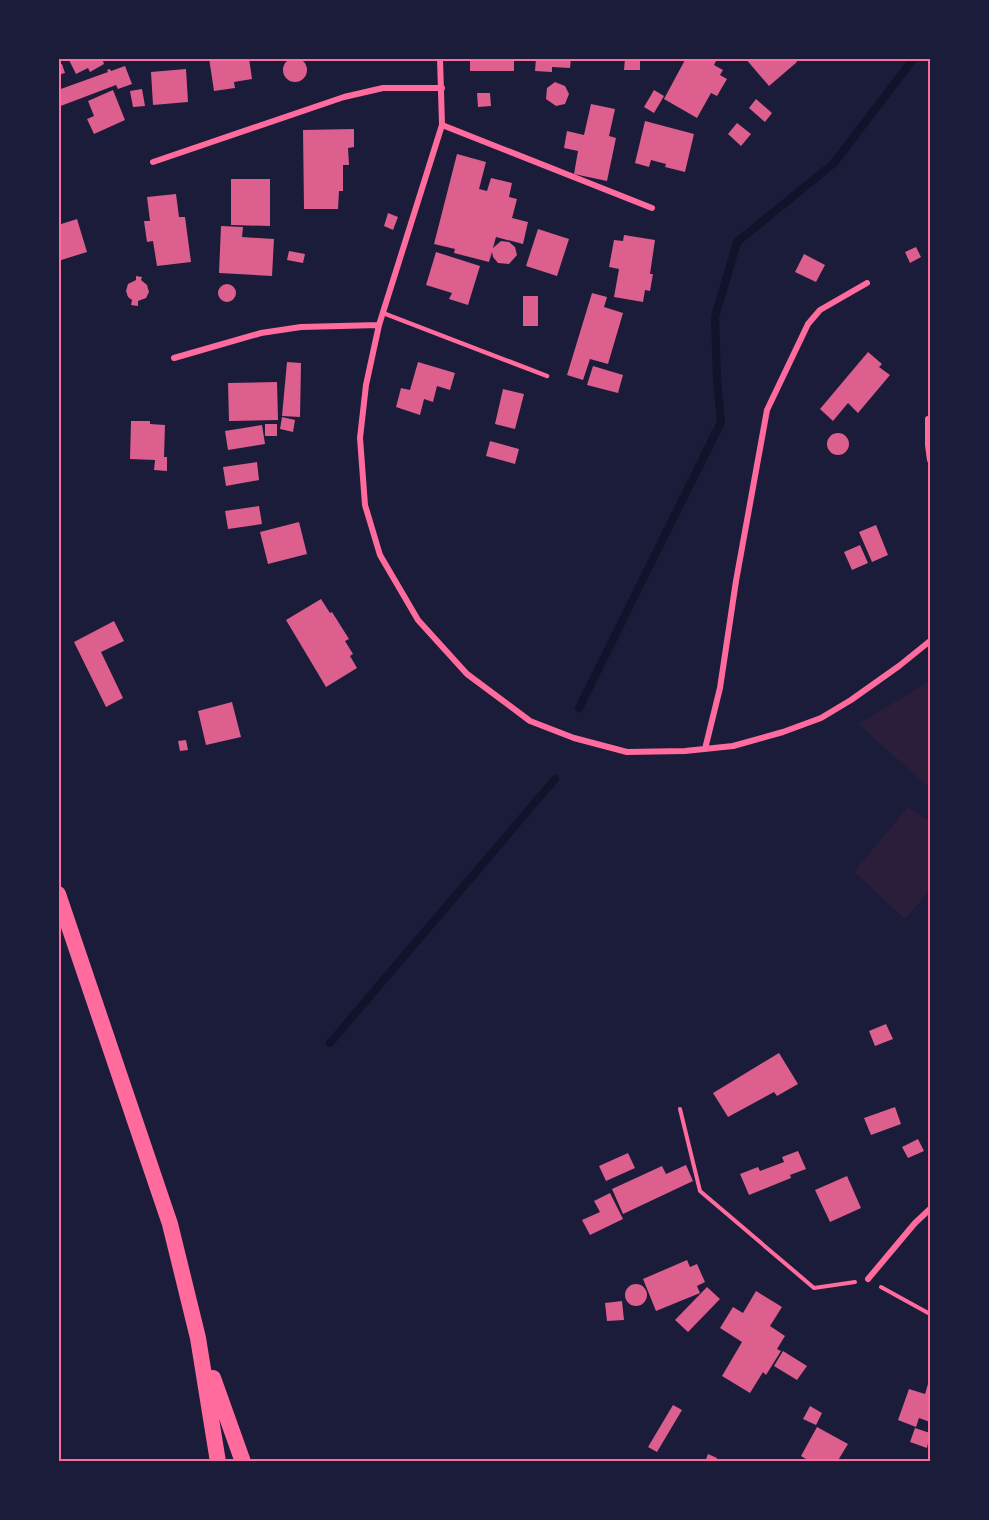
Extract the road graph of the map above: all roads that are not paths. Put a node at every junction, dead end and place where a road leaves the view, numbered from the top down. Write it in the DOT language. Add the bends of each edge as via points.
graph roads {
  1 [pos="440,58"];
  2 [pos="442,88"];
  3 [pos="442,125"];
  4 [pos="153,162"];
  5 [pos="652,208"];
  6 [pos="867,283"];
  7 [pos="383,313"];
  8 [pos="379,326"];
  9 [pos="174,358"];
  10 [pos="547,376"];
  11 [pos="928,419"];
  12 [pos="930,460"];
  13 [pos="930,641"];
  14 [pos="705,749"];
  15 [pos="58,894"];
  16 [pos="930,1209"];
  17 [pos="868,1280"];
  18 [pos="198,1338"];
  19 [pos="218,1461"];
  20 [pos="243,1461"];
  1 -- 2 [label="street"];
  2 -- 3 [label="street"];
  2 -- 4 [label="street" via="383,88 344,97"];
  3 -- 5 [label="street"];
  3 -- 7 [label="street"];
  6 -- 14 [label="street" via="820,310 808,324 767,410 720,688"];
  7 -- 8 [label="street"];
  7 -- 10 [label="lane"];
  8 -- 9 [label="street" via="301,327 261,333"];
  8 -- 14 [label="street" via="360,438 365,505 380,555 418,620 466,674 530,720 574,738 627,752"];
  11 -- 12 [label="street"];
  13 -- 14 [label="street" via="821,718 743,744"];
  15 -- 18 [label="highway" via="170,1224"];
  16 -- 17 [label="street"];
  18 -- 19 [label="highway"];
  18 -- 20 [label="highway"];
}
